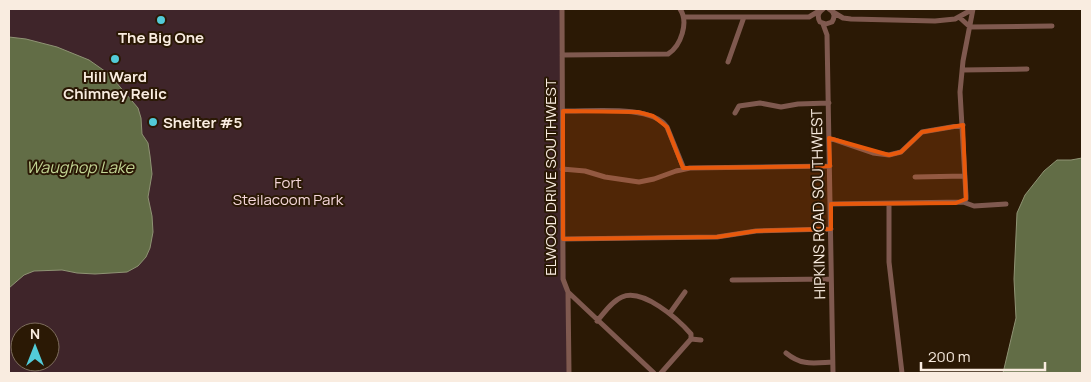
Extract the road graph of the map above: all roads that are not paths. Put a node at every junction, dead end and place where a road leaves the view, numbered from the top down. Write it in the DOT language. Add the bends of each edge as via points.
graph roads {
  1 [pos="562,9"];
  2 [pos="680,9"];
  3 [pos="973,9"];
  4 [pos="821,10"];
  5 [pos="831,10"];
  6 [pos="684,17"];
  7 [pos="744,17"];
  8 [pos="808,17"];
  9 [pos="960,17"];
  10 [pos="843,18"];
  11 [pos="831,22"];
  12 [pos="822,23"];
  13 [pos="1052,26"];
  14 [pos="970,27"];
  15 [pos="827,35"];
  16 [pos="562,55"];
  17 [pos="728,62"];
  18 [pos="1027,69"];
  19 [pos="962,70"];
  20 [pos="829,103"];
  21 [pos="563,112"];
  22 [pos="735,113"];
  23 [pos="962,125"];
  24 [pos="829,138"];
  25 [pos="830,166"];
  26 [pos="562,169"];
  27 [pos="684,169"];
  28 [pos="965,176"];
  29 [pos="915,177"];
  30 [pos="963,202"];
  31 [pos="831,204"];
  32 [pos="889,204"];
  33 [pos="1006,204"];
  34 [pos="831,229"];
  35 [pos="563,239"];
  36 [pos="831,279"];
  37 [pos="732,280"];
  38 [pos="568,292"];
  39 [pos="684,292"];
  40 [pos="670,313"];
  41 [pos="597,321"];
  42 [pos="691,339"];
  43 [pos="701,340"];
  44 [pos="786,352"];
  45 [pos="833,362"];
  46 [pos="569,373"];
  47 [pos="654,373"];
  48 [pos="661,373"];
  49 [pos="833,373"];
  50 [pos="902,373"];
  1 -- 16 [label="street, ELWOOD DRIVE SOUTHWEST"];
  2 -- 6 [label="street"];
  3 -- 9 [label="street"];
  3 -- 14 [label="street"];
  4 -- 8 [label="street"];
  4 -- 12 [label="street, HIPKINS ROAD SOUTHWEST" via="818,17"];
  5 -- 10 [label="street"];
  5 -- 11 [label="street, HIPKINS ROAD SOUTHWEST" via="834,17"];
  6 -- 7 [label="street"];
  6 -- 16 [label="street" via="678,43 668,54"];
  7 -- 8 [label="street"];
  7 -- 17 [label="street"];
  8 -- 12 [label="street"];
  9 -- 10 [label="street" via="922,22"];
  9 -- 14 [label="street"];
  10 -- 11 [label="street"];
  11 -- 12 [label="street"];
  11 -- 15 [label="street, HIPKINS ROAD SOUTHWEST"];
  12 -- 15 [label="street, HIPKINS ROAD SOUTHWEST"];
  13 -- 14 [label="street"];
  14 -- 19 [label="street"];
  15 -- 20 [label="street, HIPKINS ROAD SOUTHWEST"];
  16 -- 21 [label="street, ELWOOD DRIVE SOUTHWEST"];
  18 -- 19 [label="street"];
  19 -- 23 [label="street"];
  20 -- 22 [label="street" via="781,107 751,103 739,106"];
  20 -- 24 [label="street, HIPKINS ROAD SOUTHWEST"];
  21 -- 26 [label="street, ELWOOD DRIVE SOUTHWEST"];
  21 -- 27 [label="street" via="638,112 653,116 667,127"];
  23 -- 24 [label="street" via="922,132 901,152 889,155"];
  23 -- 28 [label="street"];
  24 -- 25 [label="street, HIPKINS ROAD SOUTHWEST"];
  25 -- 27 [label="street"];
  25 -- 31 [label="street, HIPKINS ROAD SOUTHWEST"];
  26 -- 27 [label="street" via="639,182"];
  26 -- 35 [label="street, ELWOOD DRIVE SOUTHWEST"];
  28 -- 29 [label="street"];
  28 -- 30 [label="street" via="966,199"];
  30 -- 32 [label="street"];
  30 -- 33 [label="street" via="974,206"];
  31 -- 32 [label="street"];
  31 -- 34 [label="street, HIPKINS ROAD SOUTHWEST"];
  32 -- 50 [label="street" via="889,262"];
  34 -- 35 [label="street" via="756,231 716,237"];
  34 -- 36 [label="street, HIPKINS ROAD SOUTHWEST"];
  35 -- 38 [label="street, ELWOOD DRIVE SOUTHWEST" via="563,279"];
  36 -- 37 [label="street"];
  36 -- 45 [label="street, HIPKINS ROAD SOUTHWEST"];
  38 -- 41 [label="street"];
  38 -- 46 [label="street, ELWOOD DRIVE SOUTHWEST"];
  39 -- 40 [label="street"];
  40 -- 41 [label="street" via="658,305 629,295 614,302"];
  40 -- 42 [label="street" via="691,334"];
  41 -- 47 [label="street"];
  42 -- 43 [label="street"];
  42 -- 48 [label="street"];
  44 -- 45 [label="street" via="805,363"];
  45 -- 49 [label="street, HIPKINS ROAD SOUTHWEST"];
}
